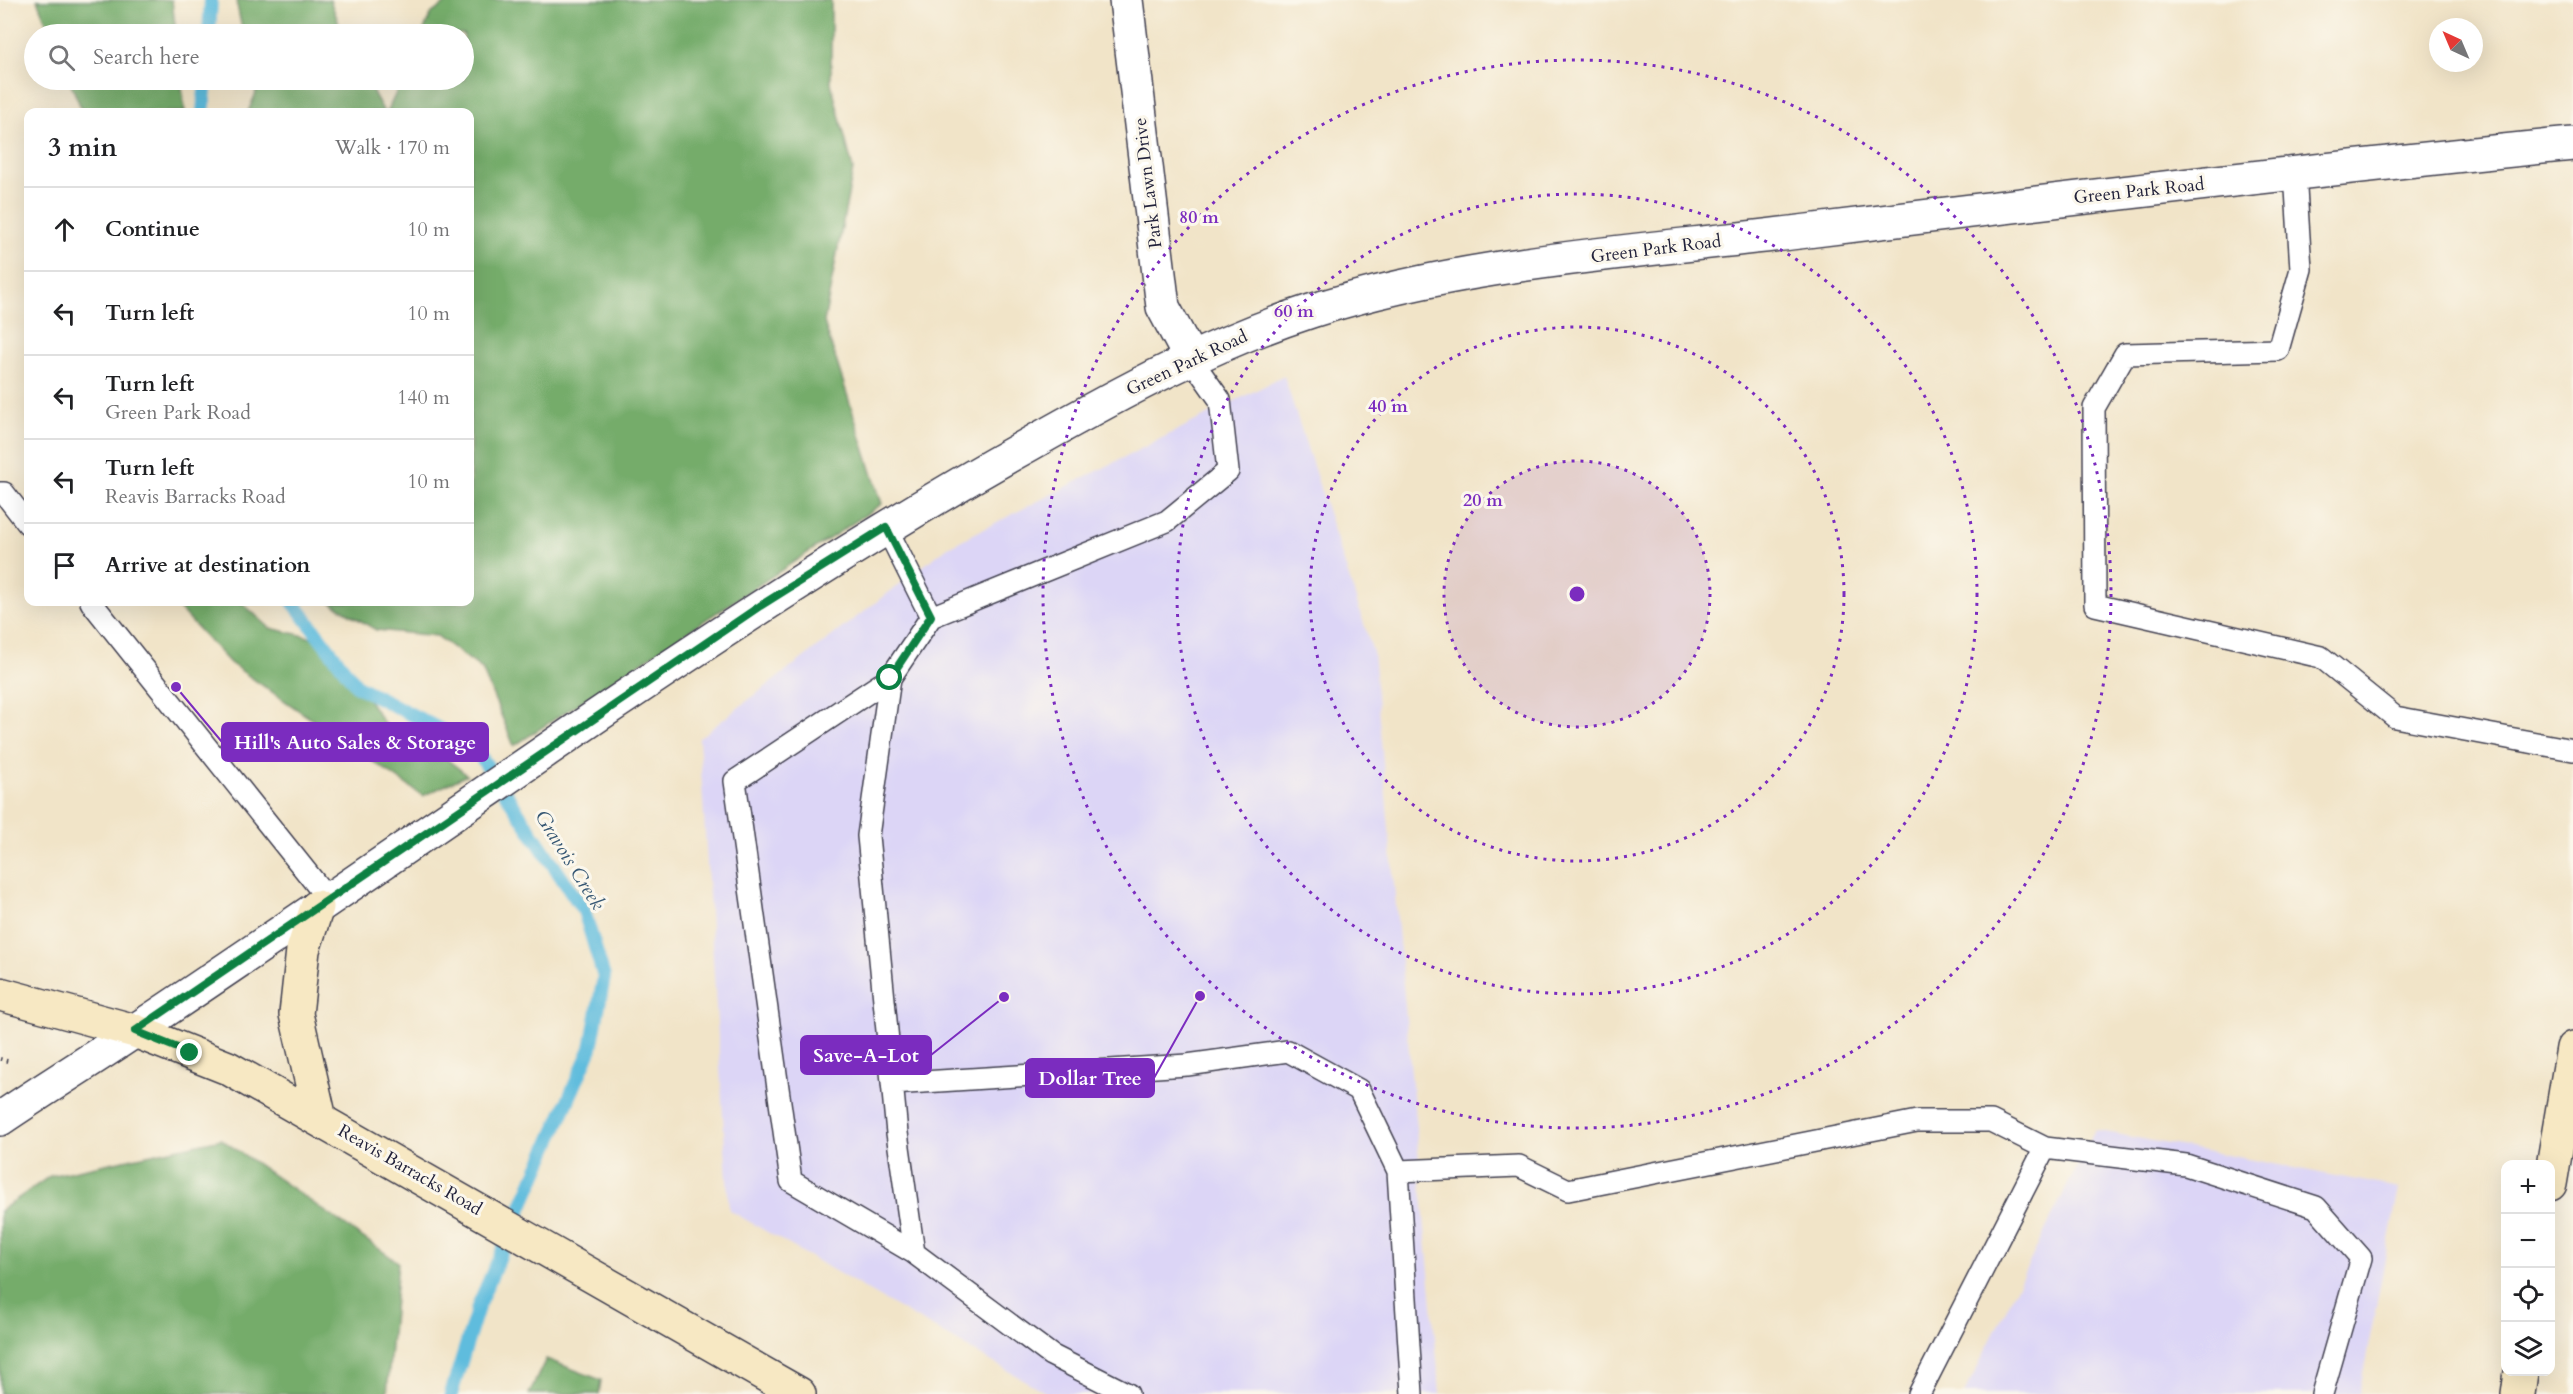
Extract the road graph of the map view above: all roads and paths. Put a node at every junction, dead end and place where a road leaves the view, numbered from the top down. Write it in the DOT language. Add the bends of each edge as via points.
graph roads {
  1 [pos="1126,0"];
  2 [pos="2573,144"];
  3 [pos="2295,174"];
  4 [pos="1191,359"];
  5 [pos="0,493"];
  6 [pos="24,519"];
  7 [pos="886,527"];
  8 [pos="94,606"];
  9 [pos="931,616"];
  10 [pos="890,678"];
  11 [pos="2573,750"];
  12 [pos="323,903"];
  13 [pos="0,994"];
  14 [pos="135,1031"];
  15 [pos="2573,1048"];
  16 [pos="892,1084"];
  17 [pos="0,1119"];
  18 [pos="333,1126"];
  19 [pos="2046,1148"];
  20 [pos="2554,1160"];
  21 [pos="1398,1171"];
  22 [pos="914,1253"];
  23 [pos="2520,1376"];
  24 [pos="799,1394"];
  25 [pos="1128,1394"];
  26 [pos="1412,1394"];
  27 [pos="1919,1394"];
  28 [pos="2322,1394"];
  29 [pos="2518,1394"];
  1 -- 4 [label="street, Park Lawn Drive" via="1163,307"];
  2 -- 3 [label="street, Green Park Road"];
  3 -- 4 [label="street, Green Park Road" via="1562,260 1451,277 1312,311"];
  3 -- 11 [label="lane" via="2301,269 2278,350 2125,354 2094,408 2095,605 2321,657 2395,717"];
  4 -- 7 [label="street, Green Park Road" via="1096,407"];
  4 -- 9 [label="lane" via="1220,400 1228,471 1167,521"];
  5 -- 6 [label="lane"];
  7 -- 9 [label="lane"];
  7 -- 12 [label="street, Green Park Road" via="760,606"];
  8 -- 12 [label="lane"];
  9 -- 10 [label="lane"];
  10 -- 16 [label="lane" via="868,836"];
  10 -- 22 [label="lane" via="735,781 791,1181"];
  12 -- 14 [label="street, Green Park Road"];
  12 -- 18 [label="main road" via="303,950 296,1014"];
  13 -- 14 [label="main road, Reavis Barracks Road"];
  14 -- 17 [label="street, Green Park Road"];
  14 -- 18 [label="main road, Reavis Barracks Road" via="228,1068"];
  15 -- 20 [label="main road"];
  16 -- 21 [label="lane" via="1187,1065 1288,1051 1359,1090"];
  16 -- 22 [label="lane"];
  18 -- 24 [label="main road, Reavis Barracks Road"];
  19 -- 21 [label="lane" via="1991,1121 1917,1121 1568,1190 1519,1166"];
  19 -- 27 [label="lane"];
  19 -- 28 [label="lane" via="2186,1165 2316,1207 2361,1258"];
  21 -- 26 [label="lane"];
  22 -- 25 [label="lane" via="1051,1355"];
  23 -- 29 [label="main road"];
}
